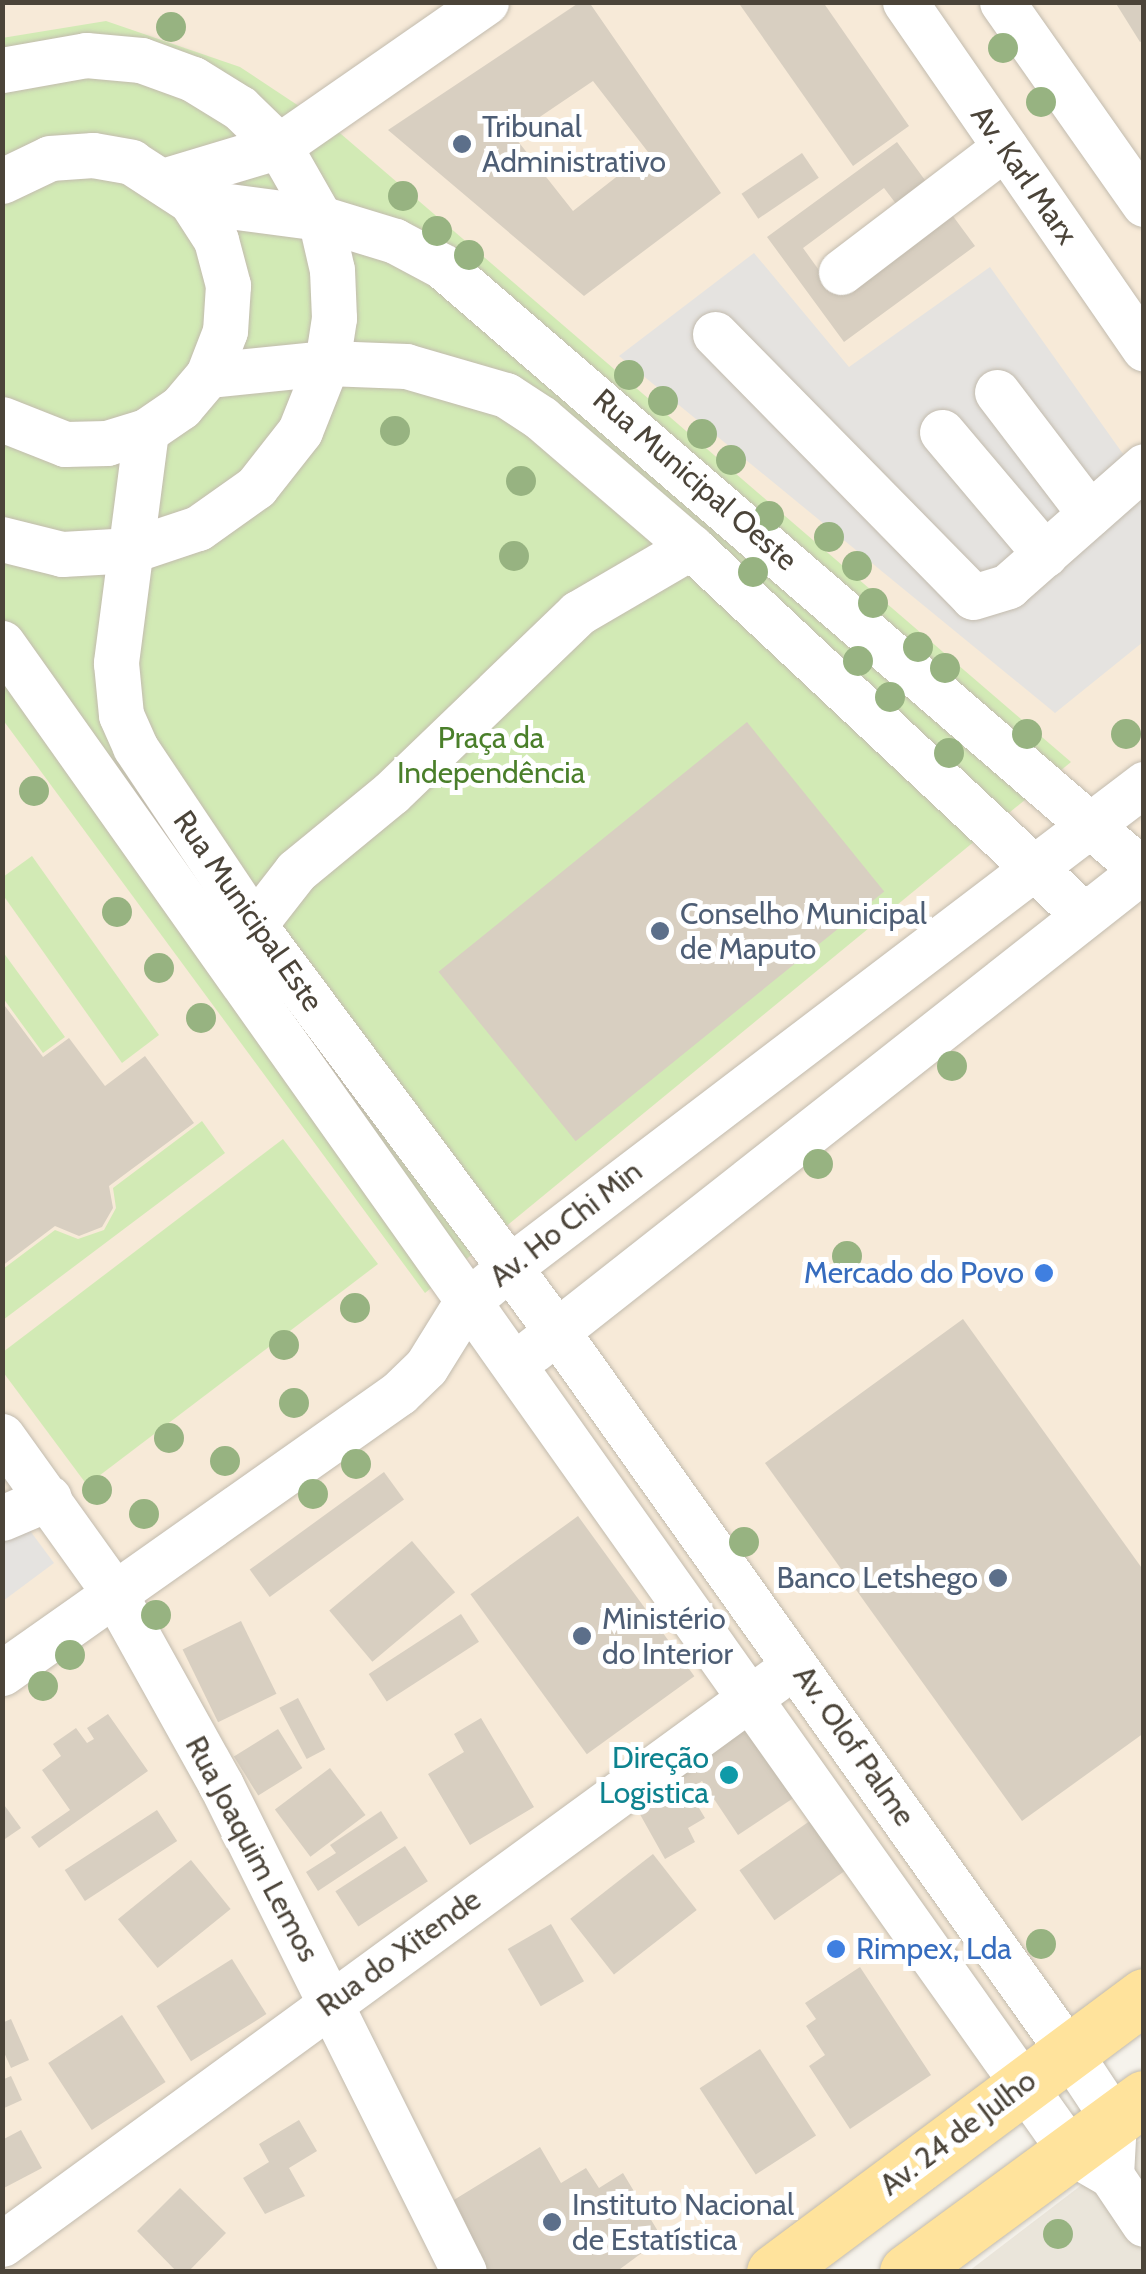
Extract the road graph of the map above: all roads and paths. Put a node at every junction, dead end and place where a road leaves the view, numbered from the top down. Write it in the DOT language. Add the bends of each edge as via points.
graph roads {
  1 [pos="486,2"];
  2 [pos="905,2"];
  3 [pos="1002,2"];
  4 [pos="12,63"];
  5 [pos="2,140"];
  6 [pos="280,146"];
  7 [pos="1005,148"];
  8 [pos="93,154"];
  9 [pos="2,181"];
  10 [pos="179,191"];
  11 [pos="1144,204"];
  12 [pos="320,218"];
  13 [pos="841,272"];
  14 [pos="715,334"];
  15 [pos="1144,348"];
  16 [pos="327,363"];
  17 [pos="208,374"];
  18 [pos="997,392"];
  19 [pos="2,419"];
  20 [pos="146,431"];
  21 [pos="942,432"];
  22 [pos="1144,466"];
  23 [pos="1090,514"];
  24 [pos="2,540"];
  25 [pos="690,547"];
  26 [pos="132,550"];
  27 [pos="1044,554"];
  28 [pos="2,643"];
  29 [pos="121,715"];
  30 [pos="64,732"];
  31 [pos="1144,784"];
  32 [pos="1091,822"];
  33 [pos="1033,865"];
  34 [pos="1143,870"];
  35 [pos="1084,914"];
  36 [pos="254,925"];
  37 [pos="507,1268"];
  38 [pos="465,1304"];
  39 [pos="556,1330"];
  40 [pos="516,1365"];
  41 [pos="2,1436"];
  42 [pos="49,1498"];
  43 [pos="2,1518"];
  44 [pos="113,1591"];
  45 [pos="796,1664"];
  46 [pos="2,1673"];
  47 [pos="754,1698"];
  48 [pos="1144,1996"];
  49 [pos="330,2002"];
  50 [pos="1069,2052"];
  51 [pos="1022,2084"];
  52 [pos="1129,2109"];
  53 [pos="1091,2164"];
  54 [pos="1144,2224"];
  55 [pos="2,2244"];
  56 [pos="464,2272"];
  57 [pos="774,2272"];
  58 [pos="907,2272"];
  1 -- 6 [label="street"];
  2 -- 7 [label="street, Av. Karl Marx"];
  3 -- 11 [label="street"];
  4 -- 6 [label="street" via="86,54 141,60 193,78 240,108"];
  5 -- 8 [label="street, Rua Municipal Oeste"];
  6 -- 10 [label="street"];
  6 -- 12 [label="street"];
  7 -- 13 [label="street"];
  7 -- 15 [label="street, Av. Karl Marx"];
  8 -- 9 [label="street" via="50,158"];
  8 -- 10 [label="street, Rua Municipal Oeste" via="131,162"];
  10 -- 12 [label="street, Rua Municipal Oeste"];
  10 -- 17 [label="street" via="216,240 228,285 225,331"];
  12 -- 16 [label="street" via="332,270"];
  12 -- 32 [label="street, Rua Municipal Oeste" via="395,241 483,295"];
  14 -- 27 [label="street" via="966,593 984,598"];
  16 -- 17 [label="street, Rua Municipal Oeste"];
  16 -- 25 [label="street, Rua Municipal Oeste" via="406,366 506,396 541,418"];
  16 -- 26 [label="street" via="300,431 256,486 198,528"];
  17 -- 20 [label="street" via="181,407"];
  18 -- 23 [label="street"];
  19 -- 20 [label="street" via="65,444 107,443"];
  20 -- 26 [label="street, Rua Municipal Este"];
  21 -- 27 [label="street"];
  22 -- 23 [label="street"];
  23 -- 27 [label="street"];
  24 -- 26 [label="street" via="62,554"];
  25 -- 33 [label="street, Rua Municipal Oeste"];
  25 -- 36 [label="street" via="578,613 391,793 296,871"];
  26 -- 29 [label="street, Rua Municipal Este" via="116,663"];
  28 -- 30 [label="street, Rua Municipal Este"];
  29 -- 30 [label="street"];
  29 -- 36 [label="street, Rua Municipal Este" via="135,748"];
  30 -- 38 [label="street, Rua Municipal Este"];
  31 -- 32 [label="street, Av. Ho Chi Min"];
  32 -- 33 [label="street, Av. Ho Chi Min"];
  32 -- 34 [label="street, Rua Municipal Oeste"];
  33 -- 35 [label="street, Rua Municipal Oeste"];
  33 -- 37 [label="street, Av. Ho Chi Min"];
  34 -- 35 [label="street"];
  35 -- 39 [label="street"];
  36 -- 37 [label="street, Rua Municipal Este"];
  37 -- 38 [label="street, Av. Ho Chi Min"];
  37 -- 39 [label="street, Rua Municipal Este"];
  38 -- 40 [label="street, Rua Municipal Este"];
  38 -- 44 [label="street, Av. Ho Chi Min" via="426,1367 399,1393"];
  39 -- 40 [label="street"];
  39 -- 45 [label="street, Av. Olof Palme"];
  40 -- 47 [label="street, Av. Olof Palme"];
  41 -- 42 [label="street, Rua Joaquim Lemos"];
  42 -- 43 [label="street"];
  42 -- 44 [label="street, Rua Joaquim Lemos"];
  44 -- 46 [label="street, Av. Ho Chi Min"];
  44 -- 49 [label="street, Rua Joaquim Lemos" via="273,1883"];
  45 -- 47 [label="street, Rua do Xitende"];
  45 -- 50 [label="street, Av. Olof Palme"];
  47 -- 49 [label="street, Rua do Xitende"];
  47 -- 51 [label="street, Av. Olof Palme"];
  48 -- 50 [label="main road, Av. 24 de Julho"];
  49 -- 55 [label="street, Rua do Xitende"];
  49 -- 56 [label="street, Rua Joaquim Lemos"];
  50 -- 51 [label="main road, Av. 24 de Julho"];
  50 -- 52 [label="street, Av. Olof Palme"];
  51 -- 53 [label="street, Av. Olof Palme"];
  51 -- 57 [label="main road, Av. 24 de Julho"];
  52 -- 53 [label="main road"];
  53 -- 54 [label="street, Av. Olof Palme"];
  53 -- 58 [label="main road"];
}
